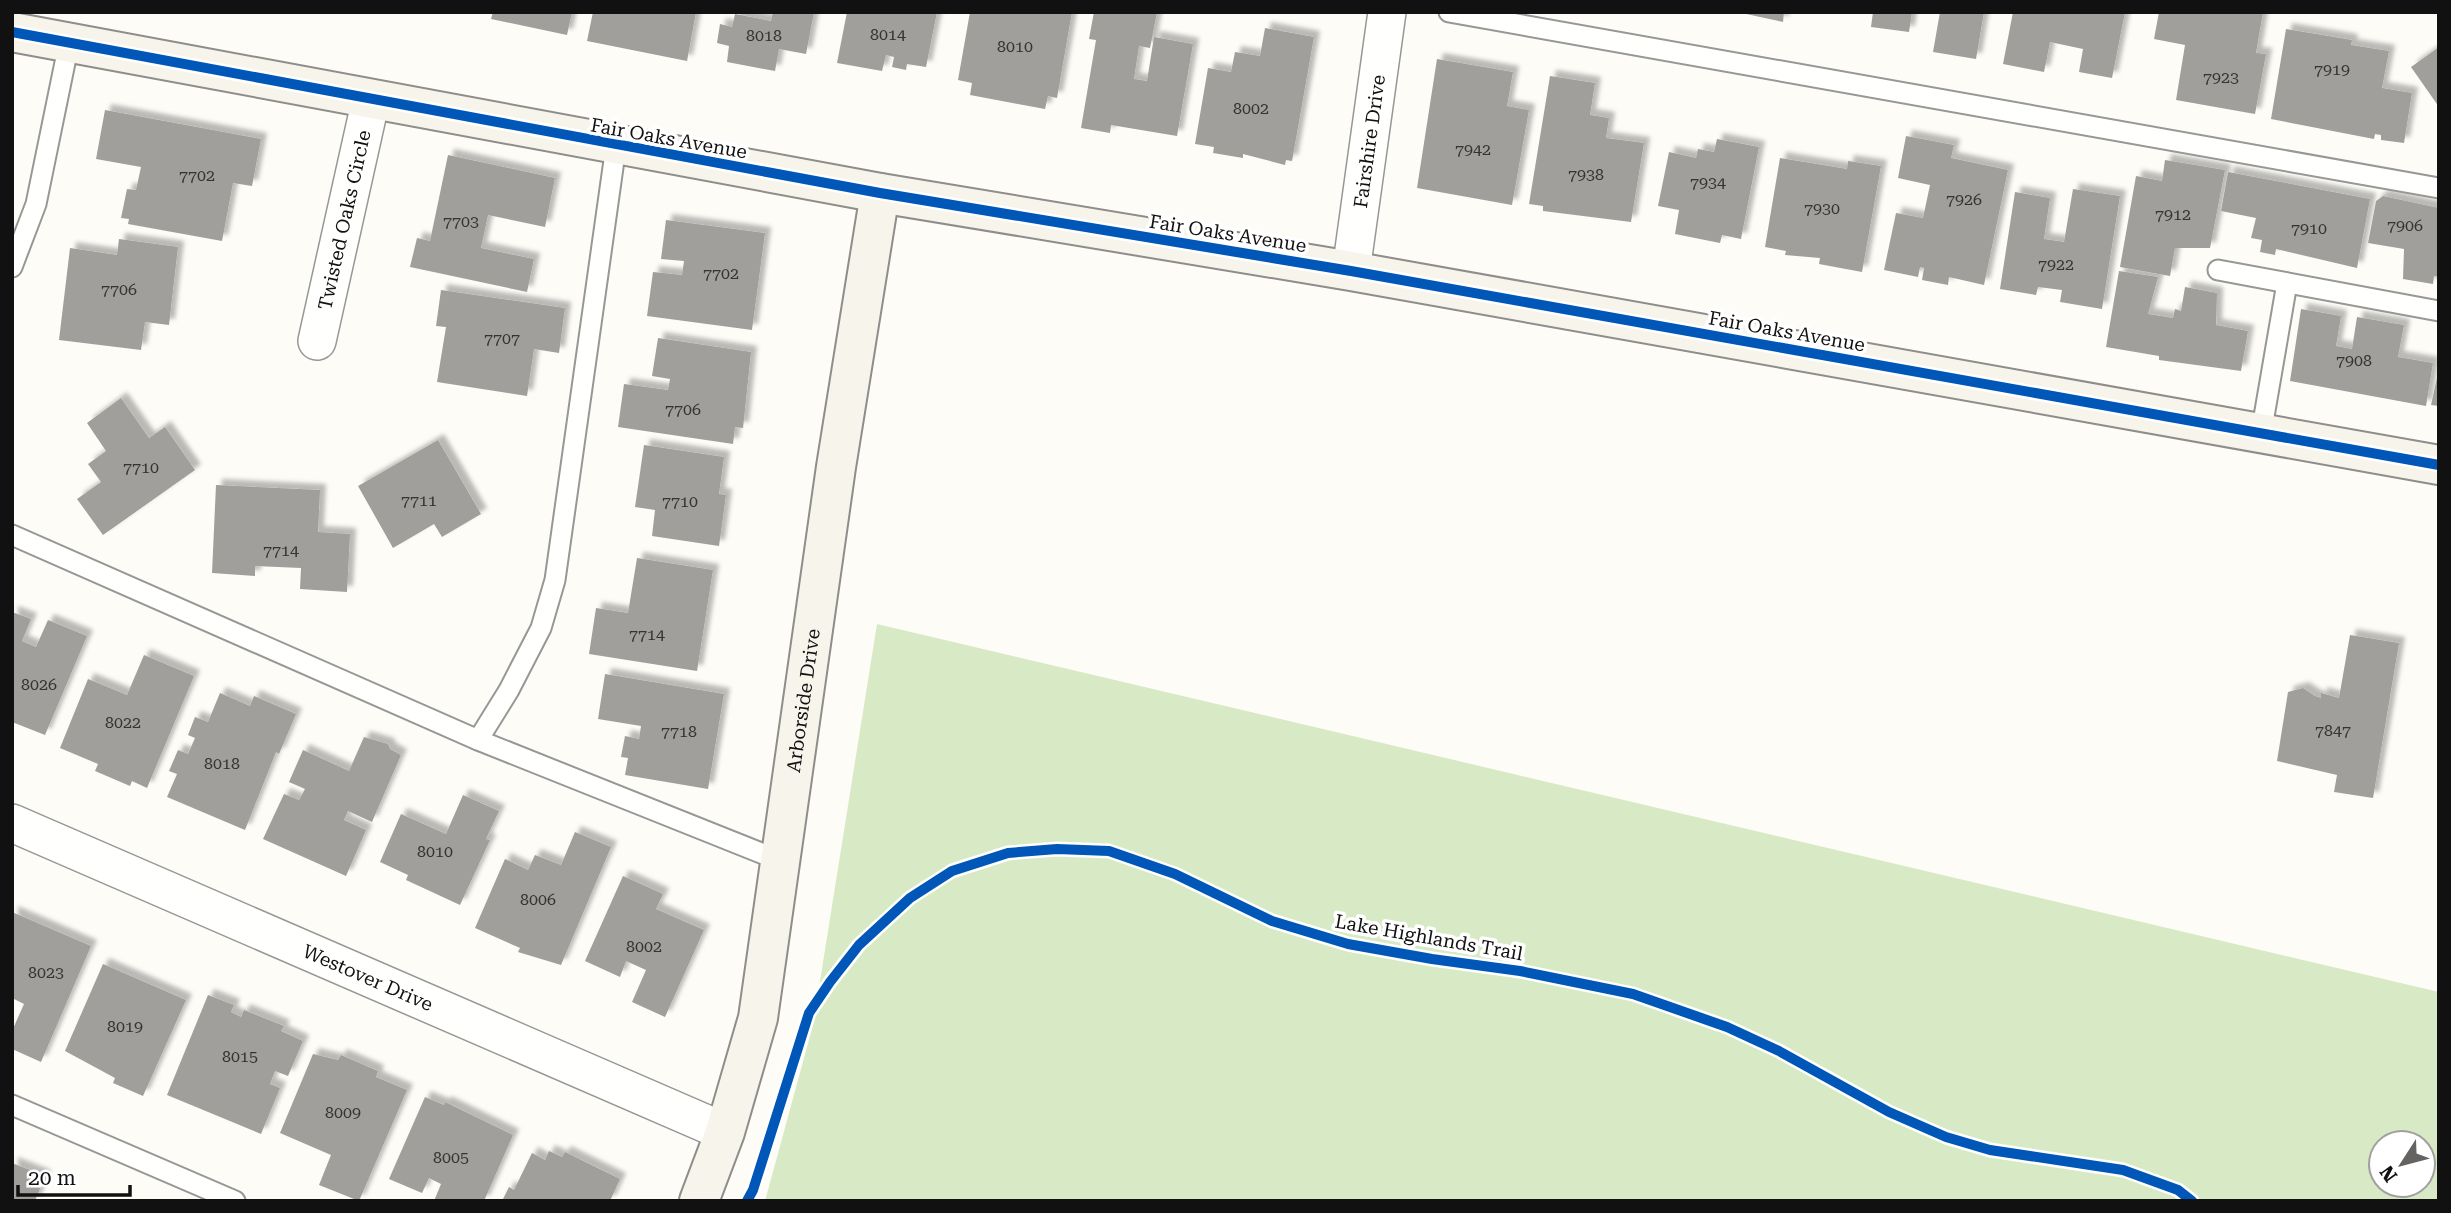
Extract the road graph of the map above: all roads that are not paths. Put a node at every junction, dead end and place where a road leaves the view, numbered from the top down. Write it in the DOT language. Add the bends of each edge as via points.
graph roads {
  1 [pos="1387,12"];
  2 [pos="1449,12"];
  3 [pos="12,32"];
  4 [pos="69,43"];
  5 [pos="371,99"];
  6 [pos="616,146"];
  7 [pos="2439,188"];
  8 [pos="880,193"];
  9 [pos="12,267"];
  10 [pos="2218,270"];
  11 [pos="1351,271"];
  12 [pos="2287,283"];
  13 [pos="2439,312"];
  14 [pos="317,341"];
  15 [pos="2260,434"];
  16 [pos="2439,465"];
  17 [pos="12,535"];
  18 [pos="478,740"];
  19 [pos="12,823"];
  20 [pos="781,861"];
  21 [pos="12,1105"];
  22 [pos="725,1132"];
  23 [pos="235,1201"];
  24 [pos="699,1201"];
  1 -- 11 [label="street, Fairshire Drive"];
  2 -- 7 [label="lane"];
  3 -- 4 [label="street, Fair Oaks Avenue"];
  4 -- 5 [label="street, Fair Oaks Avenue"];
  4 -- 9 [label="lane" via="36,204"];
  5 -- 6 [label="street, Fair Oaks Avenue"];
  5 -- 14 [label="street, Twisted Oaks Circle"];
  6 -- 8 [label="street, Fair Oaks Avenue"];
  6 -- 18 [label="lane" via="555,580 541,628"];
  8 -- 11 [label="street, Fair Oaks Avenue"];
  8 -- 20 [label="street, Arborside Drive"];
  10 -- 12 [label="lane"];
  11 -- 15 [label="street, Fair Oaks Avenue"];
  12 -- 13 [label="lane"];
  12 -- 15 [label="lane"];
  15 -- 16 [label="street, Fair Oaks Avenue"];
  17 -- 18 [label="lane"];
  18 -- 20 [label="lane"];
  19 -- 22 [label="street, Westover Drive"];
  20 -- 22 [label="street, Arborside Drive" via="758,1018"];
  21 -- 23 [label="lane"];
  22 -- 24 [label="street, Arborside Drive"];
}
